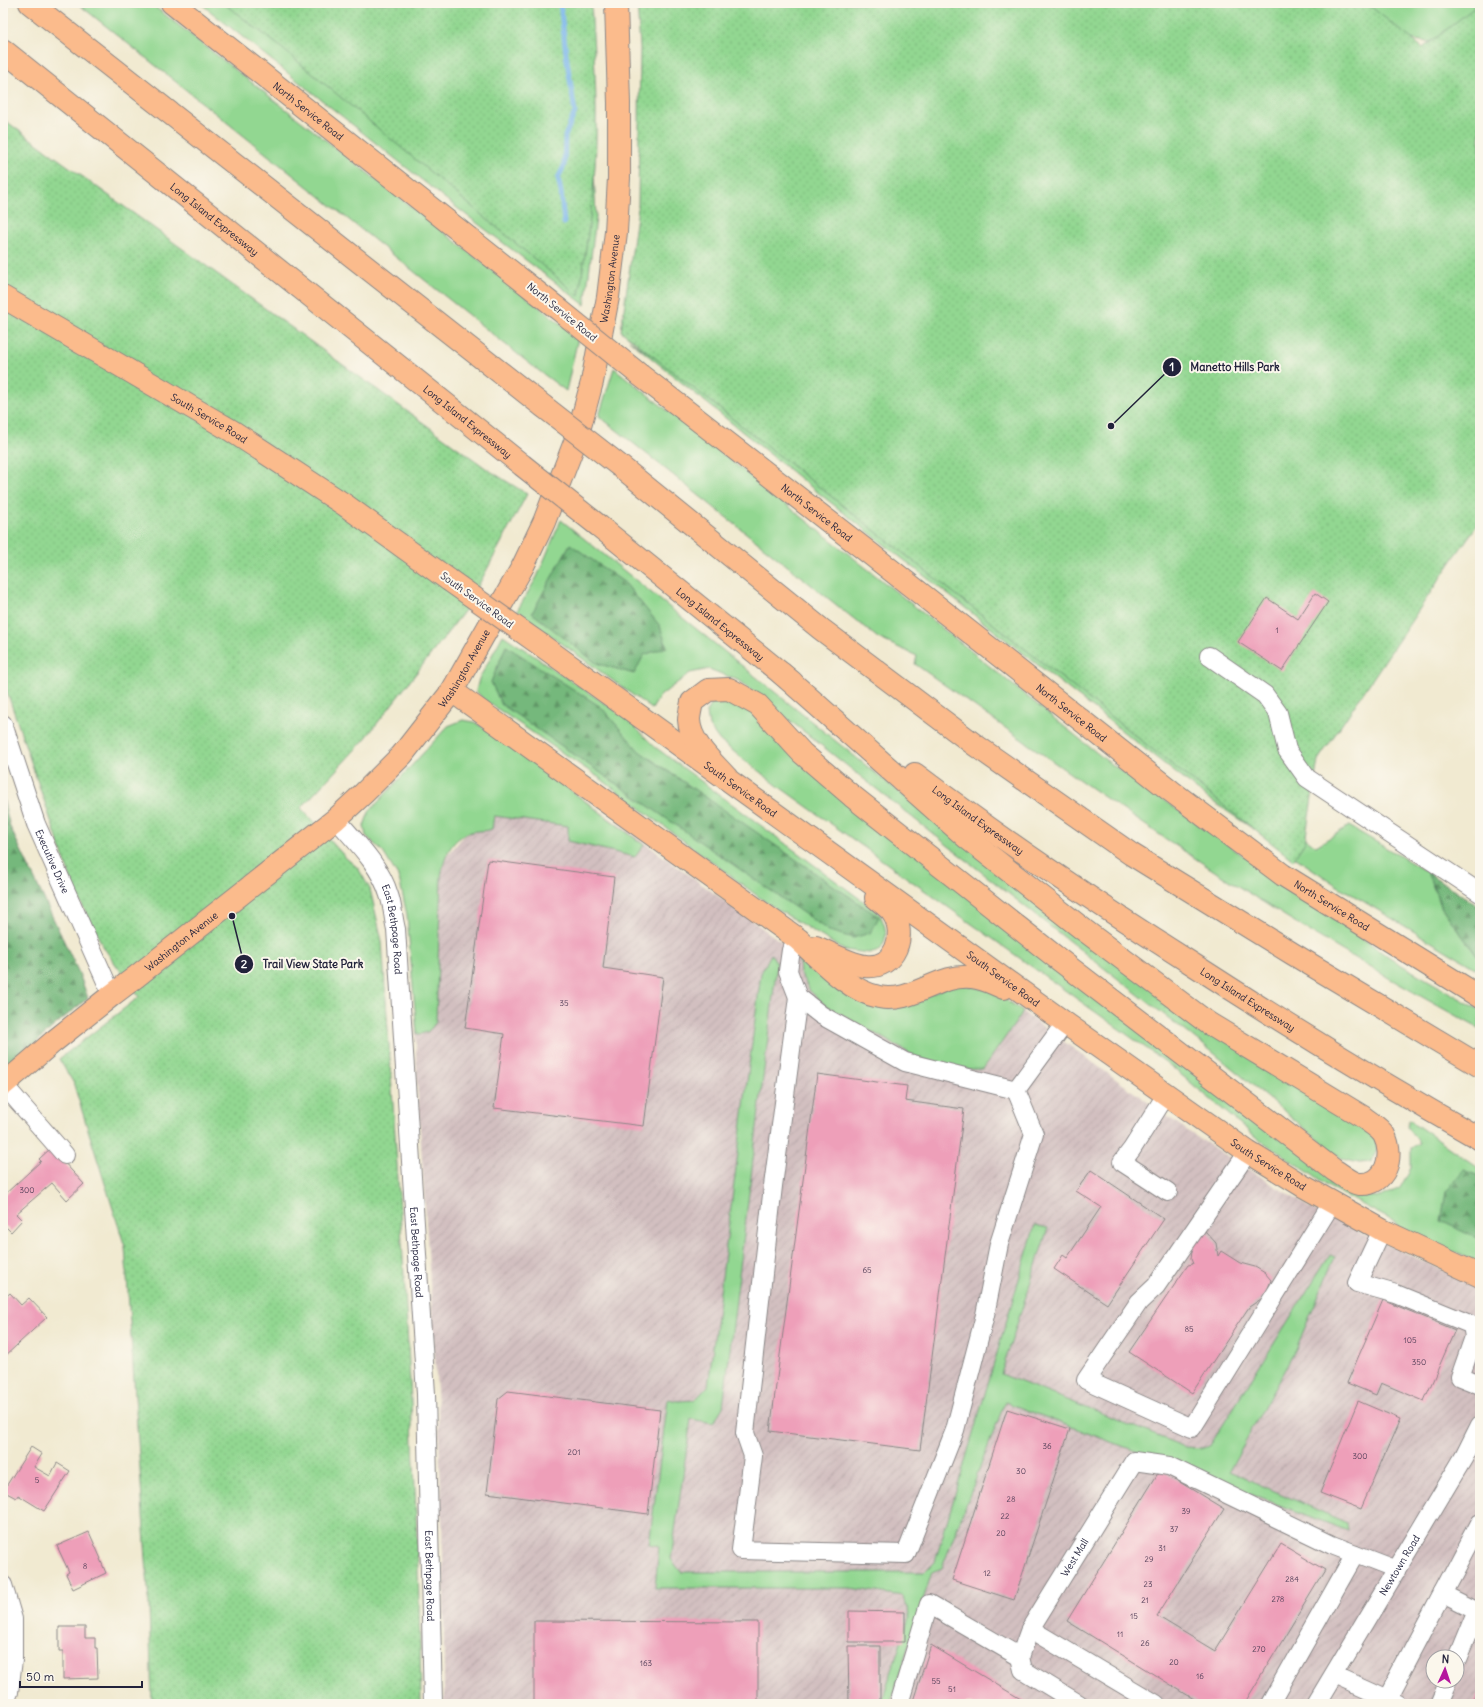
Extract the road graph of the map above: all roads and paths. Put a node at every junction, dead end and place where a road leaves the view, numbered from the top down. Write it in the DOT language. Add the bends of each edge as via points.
graph roads {
  1 [pos="30,3"];
  2 [pos="172,3"];
  3 [pos="616,3"];
  4 [pos="3,50"];
  5 [pos="3,298"];
  6 [pos="1209,656"];
  7 [pos="781,673"];
  8 [pos="452,691"];
  9 [pos="3,724"];
  10 [pos="726,778"];
  11 [pos="336,819"];
  12 [pos="786,822"];
  13 [pos="1480,893"];
  14 [pos="798,939"];
  15 [pos="112,995"];
  16 [pos="798,997"];
  17 [pos="1480,997"];
  18 [pos="1035,1001"];
  19 [pos="1065,1023"];
  20 [pos="1480,1066"];
  21 [pos="3,1084"];
  22 [pos="1016,1090"];
  23 [pos="1166,1095"];
  24 [pos="1431,1112"];
  25 [pos="1480,1139"];
  26 [pos="1480,1144"];
  27 [pos="1248,1152"];
  28 [pos="65,1155"];
  29 [pos="1168,1192"];
  30 [pos="1332,1203"];
  31 [pos="1382,1230"];
  32 [pos="1480,1276"];
  33 [pos="1480,1385"];
  34 [pos="1480,1425"];
  35 [pos="1476,1443"];
  36 [pos="1480,1523"];
  37 [pos="1355,1554"];
  38 [pos="1397,1570"];
  39 [pos="3,1585"];
  40 [pos="1443,1593"];
  41 [pos="1030,1629"];
  42 [pos="1461,1649"];
  43 [pos="1020,1656"];
  44 [pos="1334,1675"];
  45 [pos="1445,1689"];
  46 [pos="1393,1702"];
  47 [pos="4,1704"];
  48 [pos="433,1704"];
  49 [pos="899,1704"];
  50 [pos="1079,1704"];
  51 [pos="1156,1704"];
  52 [pos="1270,1704"];
  53 [pos="1316,1704"];
  54 [pos="1438,1704"];
  1 -- 20 [label="main road, bridge" via="620,466 820,629 982,750 1131,854"];
  2 -- 17 [label="main road, North Service Road, bridge" via="640,375 1171,791 1283,875"];
  3 -- 8 [label="main road, Washington Avenue" via="619,178 608,297 592,382 578,434 544,522 523,566"];
  4 -- 7 [label="main road, Long Island Expressway, bridge"];
  5 -- 10 [label="main road, South Service Road, bridge" via="232,431 346,505"];
  6 -- 13 [label="street" via="1265,695 1278,713 1287,750 1307,778"];
  7 -- 10 [label="main road" via="966,837 1084,930 1208,1022 1363,1117 1384,1134 1390,1152 1387,1168 1374,1181 1358,1184 1334,1170 1063,963 852,796 802,753 758,705 729,689 708,690 692,702 689,720 692,734"];
  7 -- 24 [label="main road, Long Island Expressway" via="950,800 1100,905 1256,1005"];
  8 -- 11 [label="main road, Washington Avenue" via="402,755"];
  8 -- 14 [label="main road"];
  9 -- 15 [label="street, Executive Drive" via="36,824"];
  10 -- 12 [label="main road, South Service Road"];
  11 -- 15 [label="main road, Washington Avenue"];
  11 -- 48 [label="street, East Bethpage Road" via="379,871 389,895 396,929 426,1394"];
  12 -- 14 [label="main road" via="892,912 899,933 894,953 888,961 877,966 864,966"];
  12 -- 18 [label="main road, South Service Road"];
  14 -- 16 [label="street" via="791,950 788,971"];
  14 -- 18 [label="main road" via="843,979 878,997 899,997 937,982 971,977"];
  15 -- 21 [label="main road, Washington Avenue"];
  16 -- 22 [label="street" via="821,1015 905,1062"];
  16 -- 22 [label="street" via="773,1186 745,1433 753,1456 741,1550 906,1554 955,1430 985,1315 999,1244 1034,1134"];
  18 -- 19 [label="main road, South Service Road"];
  19 -- 22 [label="street"];
  19 -- 23 [label="main road, South Service Road"];
  21 -- 28 [label="street"];
  23 -- 27 [label="main road, South Service Road"];
  23 -- 29 [label="street" via="1122,1162"];
  24 -- 25 [label="main road, Long Island Expressway"];
  24 -- 26 [label="main road"];
  27 -- 30 [label="main road, South Service Road"];
  27 -- 30 [label="street" via="1156,1286 1139,1302 1086,1380 1192,1428"];
  30 -- 31 [label="main road, South Service Road"];
  31 -- 32 [label="main road, South Service Road"];
  31 -- 33 [label="street" via="1357,1283 1396,1294 1472,1325 1474,1337 1460,1377"];
  34 -- 35 [label="street, Newtown Road"];
  35 -- 38 [label="street, Newtown Road"];
  36 -- 40 [label="street"];
  37 -- 38 [label="street"];
  37 -- 41 [label="street, West Mall" via="1169,1466 1134,1461"];
  37 -- 52 [label="street"];
  38 -- 44 [label="street, Newtown Road"];
  39 -- 47 [label="street" via="13,1619 13,1660 9,1692"];
  40 -- 42 [label="street" via="1477,1610"];
  40 -- 46 [label="street"];
  41 -- 43 [label="street, West Mall"];
  41 -- 51 [label="street"];
  43 -- 49 [label="street" via="929,1604"];
  43 -- 50 [label="street" via="1023,1670"];
  44 -- 46 [label="street"];
  44 -- 53 [label="street, Newtown Road"];
  45 -- 54 [label="street"];
}
